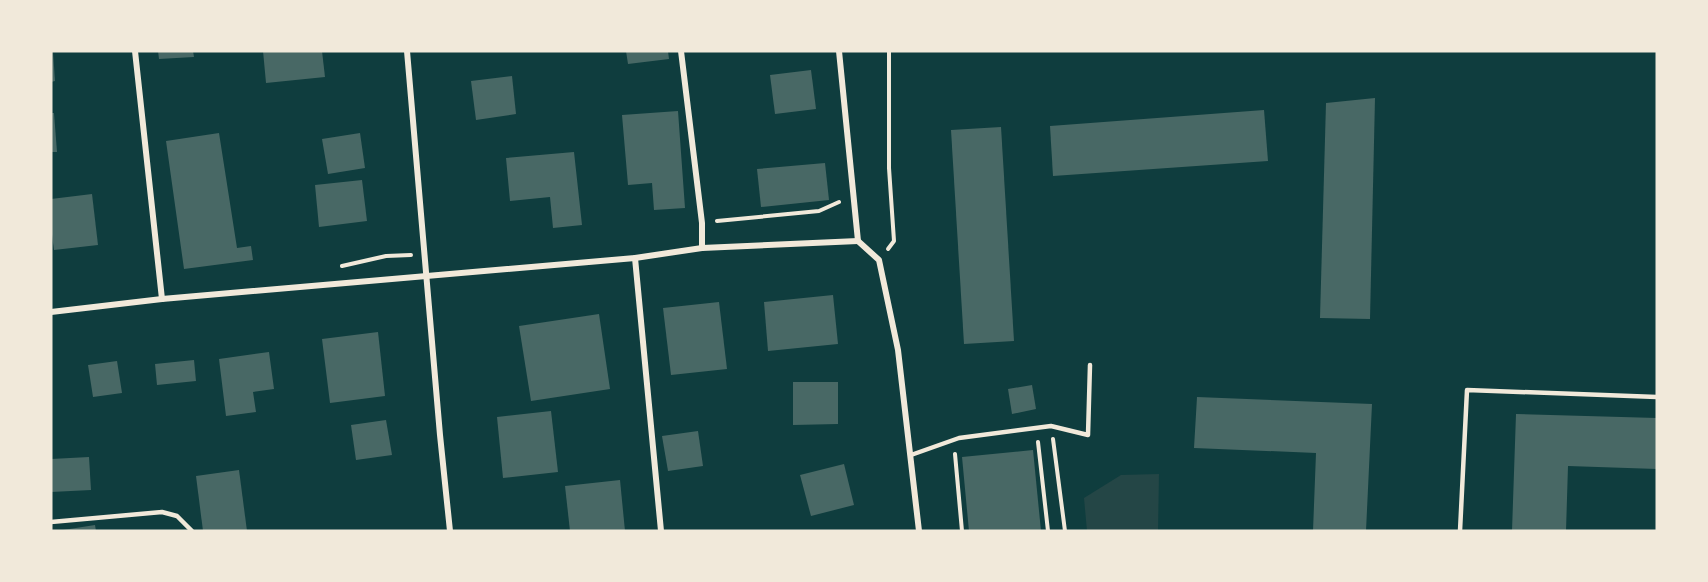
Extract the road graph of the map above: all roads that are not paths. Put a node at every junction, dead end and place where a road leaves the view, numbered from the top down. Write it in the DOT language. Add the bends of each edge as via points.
graph roads {
  1 [pos="135,51"];
  2 [pos="407,51"];
  3 [pos="681,51"];
  4 [pos="839,51"];
  5 [pos="858,241"];
  6 [pos="702,248"];
  7 [pos="635,258"];
  8 [pos="426,275"];
  9 [pos="162,299"];
  10 [pos="51,312"];
  11 [pos="1090,365"];
  12 [pos="1657,397"];
  13 [pos="911,455"];
  14 [pos="51,522"];
  15 [pos="192,531"];
  16 [pos="450,531"];
  17 [pos="661,531"];
  18 [pos="919,531"];
  19 [pos="1460,531"];
  1 -- 9 [label="street"];
  2 -- 8 [label="street"];
  3 -- 6 [label="street"];
  4 -- 5 [label="street"];
  5 -- 6 [label="street"];
  5 -- 13 [label="street" via="879,260 898,350"];
  6 -- 7 [label="street"];
  7 -- 8 [label="street"];
  7 -- 17 [label="street"];
  8 -- 9 [label="street"];
  8 -- 16 [label="street"];
  9 -- 10 [label="street"];
  11 -- 13 [label="lane" via="1088,435 1051,426 959,438"];
  12 -- 19 [label="lane" via="1467,390"];
  13 -- 18 [label="street"];
  14 -- 15 [label="lane" via="162,512 177,516"];
}
